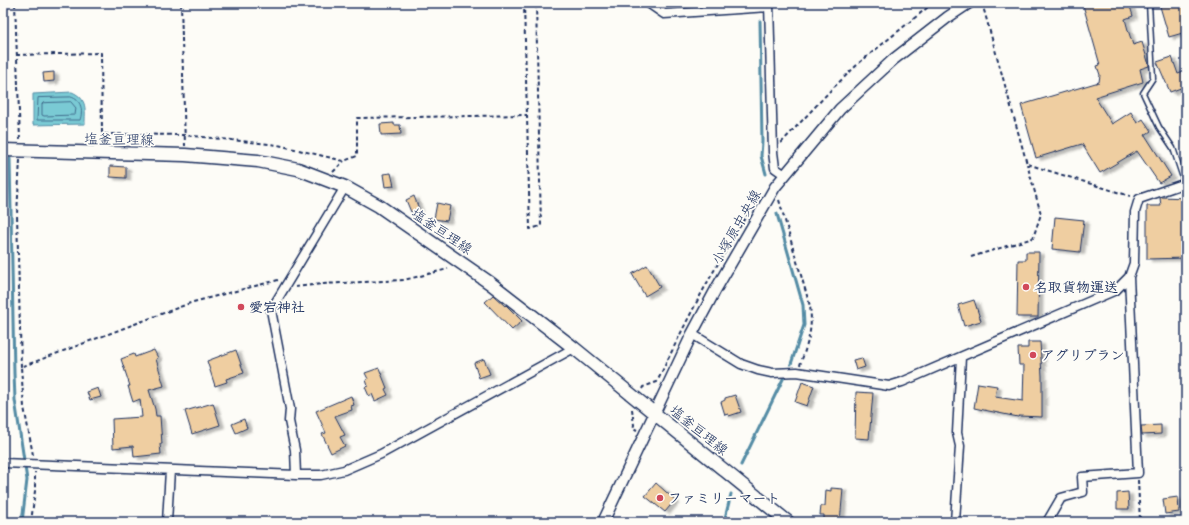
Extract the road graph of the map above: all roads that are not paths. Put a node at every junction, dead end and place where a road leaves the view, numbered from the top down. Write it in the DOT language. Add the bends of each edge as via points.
graph roads {
  1 [pos="648,3"];
  2 [pos="968,3"];
  3 [pos="1149,3"];
  4 [pos="769,5"];
  5 [pos="3,150"];
  6 [pos="785,175"];
  7 [pos="1185,183"];
  8 [pos="345,187"];
  9 [pos="1129,278"];
  10 [pos="692,334"];
  11 [pos="574,348"];
  12 [pos="961,357"];
  13 [pos="655,414"];
  14 [pos="3,463"];
  15 [pos="170,470"];
  16 [pos="296,475"];
  17 [pos="167,522"];
  18 [pos="603,522"];
  19 [pos="788,522"];
  20 [pos="955,522"];
  21 [pos="1047,522"];
  1 -- 4 [label="street" via="664,14"];
  2 -- 6 [label="street, 小塚原中央線" via="894,59 840,109"];
  3 -- 7 [label="lane" via="1153,78 1143,93 1172,148"];
  4 -- 6 [label="street" via="773,152 775,168"];
  5 -- 8 [label="main road, 塩釜亘理線" via="185,155 258,161 298,169"];
  6 -- 10 [label="street, 小塚原中央線" via="775,187"];
  7 -- 9 [label="street" via="1139,199 1135,212 1134,263"];
  8 -- 11 [label="main road, 塩釜亘理線" via="378,206 490,282"];
  8 -- 16 [label="street" via="271,310 290,409 289,421 295,450"];
  9 -- 12 [label="street" via="1116,290"];
  9 -- 21 [label="street" via="1138,473 1082,477 1083,492 1061,498"];
  10 -- 12 [label="street" via="741,364 758,370 797,372 889,386"];
  10 -- 13 [label="street, 小塚原中央線"];
  11 -- 13 [label="main road, 塩釜亘理線"];
  11 -- 16 [label="street" via="382,454 344,470 321,475"];
  12 -- 20 [label="street" via="957,433 960,446"];
  13 -- 18 [label="street, 小塚原中央線"];
  13 -- 19 [label="main road, 塩釜亘理線"];
  14 -- 15 [label="street"];
  15 -- 16 [label="street"];
  15 -- 17 [label="street"];
}
